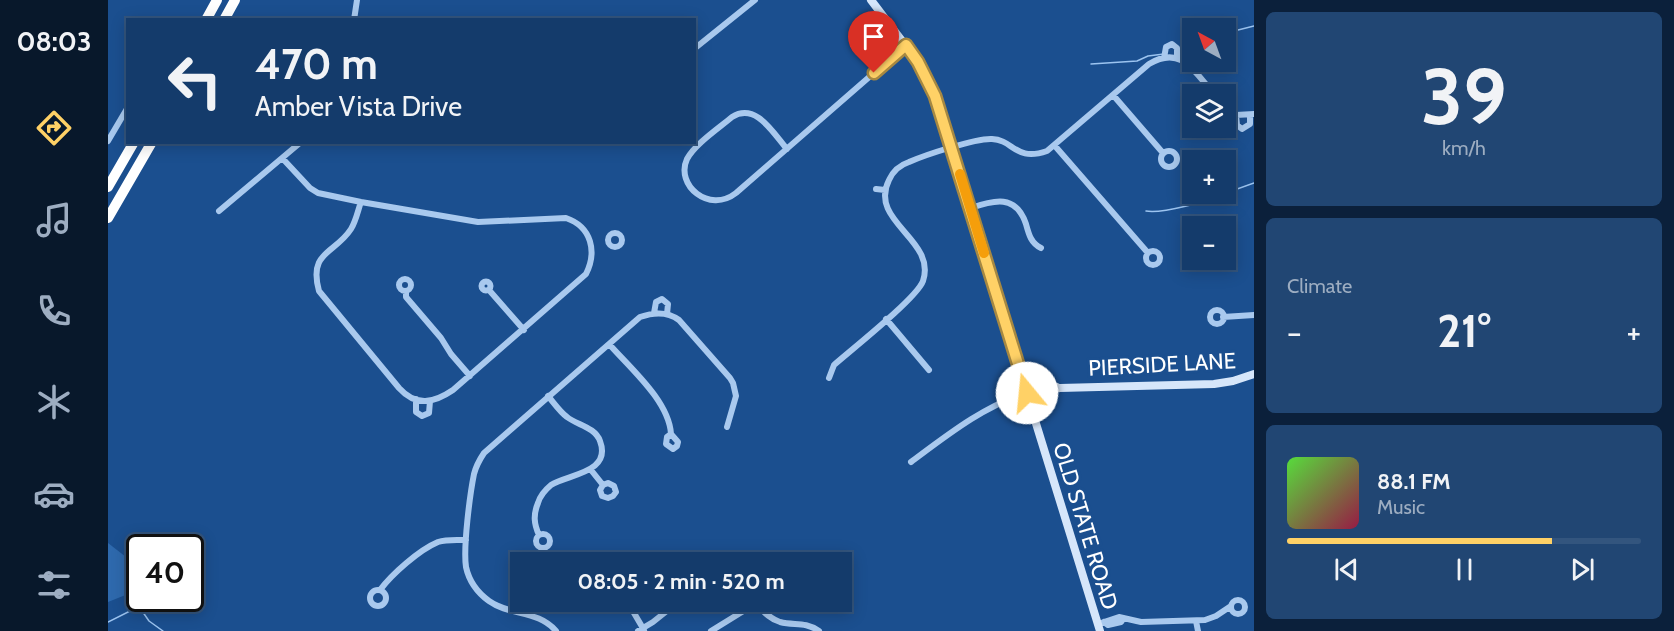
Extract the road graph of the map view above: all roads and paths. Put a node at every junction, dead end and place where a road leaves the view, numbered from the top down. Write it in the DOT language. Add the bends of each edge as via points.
graph roads {
  1 [pos="217,0"];
  2 [pos="235,0"];
  3 [pos="357,0"];
  4 [pos="755,0"];
  5 [pos="871,0"];
  6 [pos="207,18"];
  7 [pos="225,18"];
  8 [pos="354,18"];
  9 [pos="906,45"];
  10 [pos="696,47"];
  11 [pos="1178,57"];
  12 [pos="1164,58"];
  13 [pos="1205,84"];
  14 [pos="1113,95"];
  15 [pos="126,111"];
  16 [pos="1236,114"];
  17 [pos="1252,115"];
  18 [pos="108,141"];
  19 [pos="133,144"];
  20 [pos="151,144"];
  21 [pos="299,144"];
  22 [pos="1055,146"];
  23 [pos="952,148"];
  24 [pos="787,149"];
  25 [pos="1163,153"];
  26 [pos="283,159"];
  27 [pos="108,187"];
  28 [pos="876,189"];
  29 [pos="885,190"];
  30 [pos="360,202"];
  31 [pos="971,208"];
  32 [pos="219,211"];
  33 [pos="108,218"];
  34 [pos="608,242"];
  35 [pos="592,246"];
  36 [pos="1041,248"];
  37 [pos="1148,253"];
  38 [pos="489,290"];
  39 [pos="406,291"];
  40 [pos="654,313"];
  41 [pos="667,314"];
  42 [pos="1254,315"];
  43 [pos="1223,317"];
  44 [pos="886,319"];
  45 [pos="524,330"];
  46 [pos="609,344"];
  47 [pos="1020,367"];
  48 [pos="930,369"];
  49 [pos="1254,374"];
  50 [pos="470,376"];
  51 [pos="829,378"];
  52 [pos="1060,388"];
  53 [pos="1027,393"];
  54 [pos="548,396"];
  55 [pos="416,399"];
  56 [pos="430,401"];
  57 [pos="727,427"];
  58 [pos="671,434"];
  59 [pos="911,462"];
  60 [pos="591,470"];
  61 [pos="603,485"];
  62 [pos="539,535"];
  63 [pos="466,540"];
  64 [pos="380,590"];
  65 [pos="1232,606"];
  66 [pos="634,612"];
  67 [pos="665,612"];
  68 [pos="742,612"];
  69 [pos="765,612"];
  70 [pos="1196,621"];
  71 [pos="1141,622"];
  72 [pos="1100,626"];
  73 [pos="642,630"];
  74 [pos="1143,630"];
  75 [pos="556,631"];
  76 [pos="711,631"];
  77 [pos="819,631"];
  78 [pos="1198,631"];
  1 -- 6 [label="highway"];
  2 -- 7 [label="highway"];
  3 -- 8 [label="street"];
  4 -- 10 [label="street"];
  5 -- 9 [label="street, OLD STATE ROAD"];
  9 -- 23 [label="street, OLD STATE ROAD" via="928,81"];
  9 -- 24 [label="street"];
  11 -- 12 [label="street"];
  11 -- 12 [label="street" via="1172,44 1164,49"];
  11 -- 13 [label="street"];
  12 -- 14 [label="street" via="1149,64"];
  14 -- 22 [label="street"];
  14 -- 25 [label="street"];
  15 -- 18 [label="street"];
  16 -- 17 [label="street"];
  16 -- 17 [label="street" via="1237,126 1242,129 1250,124"];
  19 -- 27 [label="highway"];
  20 -- 33 [label="highway"];
  21 -- 26 [label="street"];
  22 -- 23 [label="street" via="1040,154 1026,154 998,140 987,139"];
  22 -- 37 [label="street"];
  23 -- 29 [label="street" via="900,166"];
  23 -- 31 [label="street, OLD STATE ROAD"];
  24 -- 24 [label="street" via="724,201 701,197 686,177 686,163 692,152 740,113 758,117"];
  26 -- 30 [label="street" via="318,193"];
  26 -- 32 [label="street"];
  28 -- 29 [label="street"];
  29 -- 44 [label="street" via="890,213 917,246 925,266 917,291"];
  30 -- 35 [label="street" via="478,222 566,218 586,231"];
  30 -- 55 [label="street" via="351,228 318,264 319,291 399,388"];
  31 -- 36 [label="street" via="994,201 1010,204 1021,213 1032,241"];
  31 -- 47 [label="street, OLD STATE ROAD"];
  34 -- 35 [label="street"];
  35 -- 45 [label="street" via="586,274"];
  38 -- 45 [label="street"];
  39 -- 50 [label="street" via="406,297"];
  40 -- 41 [label="street"];
  40 -- 41 [label="street" via="656,302 662,299 668,304"];
  40 -- 46 [label="street" via="640,317"];
  41 -- 57 [label="street" via="680,320 730,378 736,396"];
  42 -- 43 [label="street"];
  44 -- 48 [label="street"];
  44 -- 51 [label="street" via="834,365"];
  45 -- 50 [label="street"];
  46 -- 54 [label="street"];
  46 -- 58 [label="street" via="664,408"];
  47 -- 52 [label="street" via="1038,381"];
  47 -- 53 [label="street, OLD STATE ROAD"];
  49 -- 52 [label="street, PIERSIDE LANE" via="1214,384"];
  50 -- 56 [label="street" via="440,399"];
  52 -- 53 [label="street, PIERSIDE LANE"];
  53 -- 59 [label="street, PIERSIDE LANE" via="962,426"];
  53 -- 72 [label="street, OLD STATE ROAD"];
  54 -- 60 [label="street" via="565,416 592,431 600,441 600,457"];
  54 -- 63 [label="street" via="481,457 474,472"];
  55 -- 56 [label="street"];
  55 -- 56 [label="street" via="416,412 422,416 429,413"];
  60 -- 61 [label="street"];
  60 -- 62 [label="street" via="552,485 540,497 534,518"];
  63 -- 64 [label="street" via="445,540 430,546"];
  63 -- 75 [label="street" via="466,567 482,595 501,608 535,616"];
  65 -- 70 [label="street" via="1211,619"];
  66 -- 73 [label="street"];
  67 -- 73 [label="street"];
  68 -- 76 [label="street"];
  69 -- 77 [label="street" via="780,622 806,624"];
  70 -- 71 [label="street"];
  70 -- 78 [label="street"];
  71 -- 72 [label="street" via="1119,617"];
  71 -- 74 [label="street"];
}
